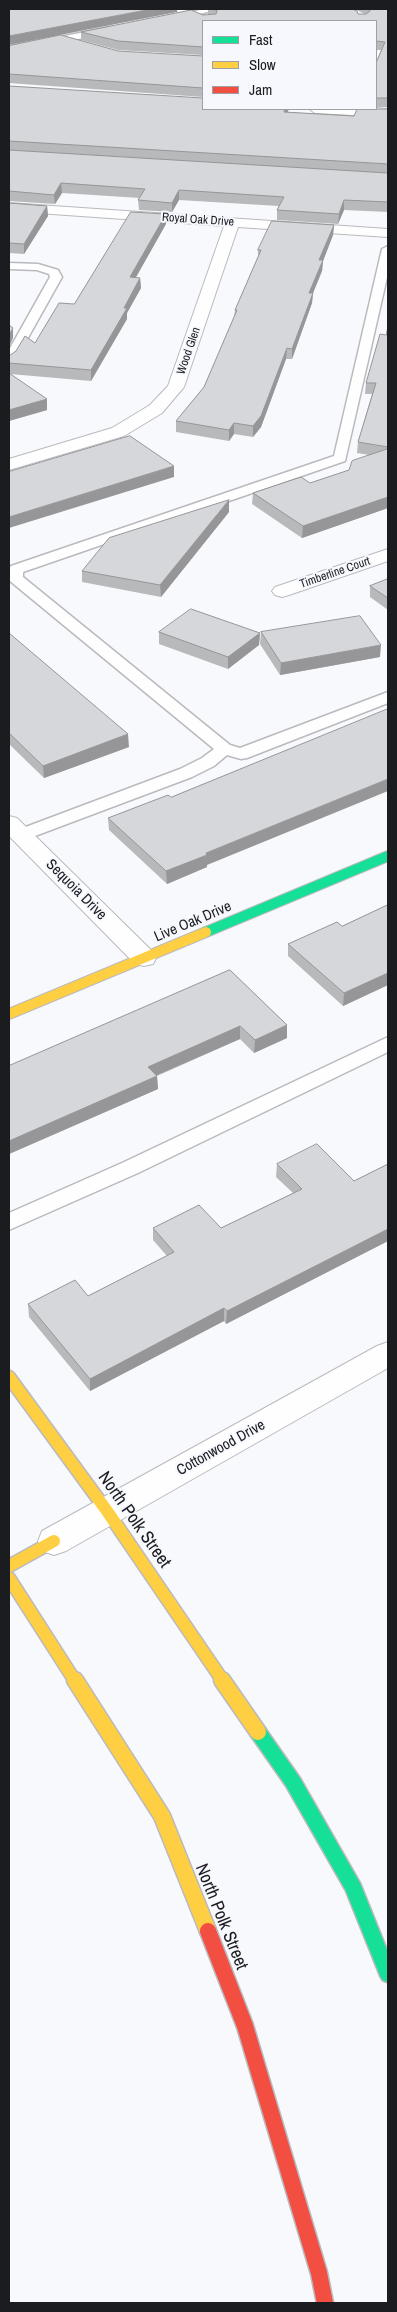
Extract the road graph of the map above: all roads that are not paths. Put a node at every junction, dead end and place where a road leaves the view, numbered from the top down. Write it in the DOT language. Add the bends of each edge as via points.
graph roads {
  1 [pos="180,9"];
  2 [pos="216,9"];
  3 [pos="192,14"];
  4 [pos="164,19"];
  5 [pos="207,20"];
  6 [pos="117,28"];
  7 [pos="60,40"];
  8 [pos="84,47"];
  9 [pos="9,50"];
  10 [pos="341,110"];
  11 [pos="388,113"];
  12 [pos="9,207"];
  13 [pos="233,222"];
  14 [pos="388,233"];
  15 [pos="388,249"];
  16 [pos="9,266"];
  17 [pos="9,361"];
  18 [pos="9,465"];
  19 [pos="388,554"];
  20 [pos="282,591"];
  21 [pos="388,697"];
  22 [pos="224,749"];
  23 [pos="15,829"];
  24 [pos="388,856"];
  25 [pos="144,958"];
  26 [pos="9,1014"];
  27 [pos="388,1044"];
  28 [pos="9,1222"];
  29 [pos="388,1354"];
  30 [pos="9,1376"];
  31 [pos="108,1511"];
  32 [pos="54,1541"];
  33 [pos="9,1566"];
  34 [pos="9,1578"];
  35 [pos="388,1974"];
  36 [pos="325,2303"];
  1 -- 3 [label="street"];
  2 -- 3 [label="lane"];
  3 -- 4 [label="lane"];
  3 -- 5 [label="street"];
  6 -- 7 [label="lane"];
  7 -- 8 [label="lane"];
  7 -- 9 [label="lane"];
  10 -- 11 [label="street"];
  12 -- 13 [label="street, Royal Oak Drive"];
  13 -- 14 [label="street, Royal Oak Drive"];
  13 -- 18 [label="street, Wood Glen" via="176,387 163,402 118,432"];
  15 -- 22 [label="lane" via="340,458 16,569 16,578"];
  16 -- 17 [label="lane" via="38,267 54,272 56,277"];
  19 -- 20 [label="street, Timberline Court"];
  21 -- 22 [label="lane" via="241,754"];
  22 -- 23 [label="lane" via="186,773"];
  23 -- 25 [label="street, Sequoia Drive"];
  24 -- 25 [label="main road, Live Oak Drive"];
  25 -- 26 [label="main road, Live Oak Drive"];
  27 -- 28 [label="lane" via="130,1168"];
  29 -- 31 [label="street, Cottonwood Drive"];
  30 -- 31 [label="main road, North Polk Street"];
  31 -- 32 [label="street, Cottonwood Drive"];
  31 -- 35 [label="main road, North Polk Street" via="293,1782 353,1888"];
  32 -- 33 [label="main road"];
  34 -- 36 [label="main road, North Polk Street" via="162,1816 245,2026 319,2273"];
}
